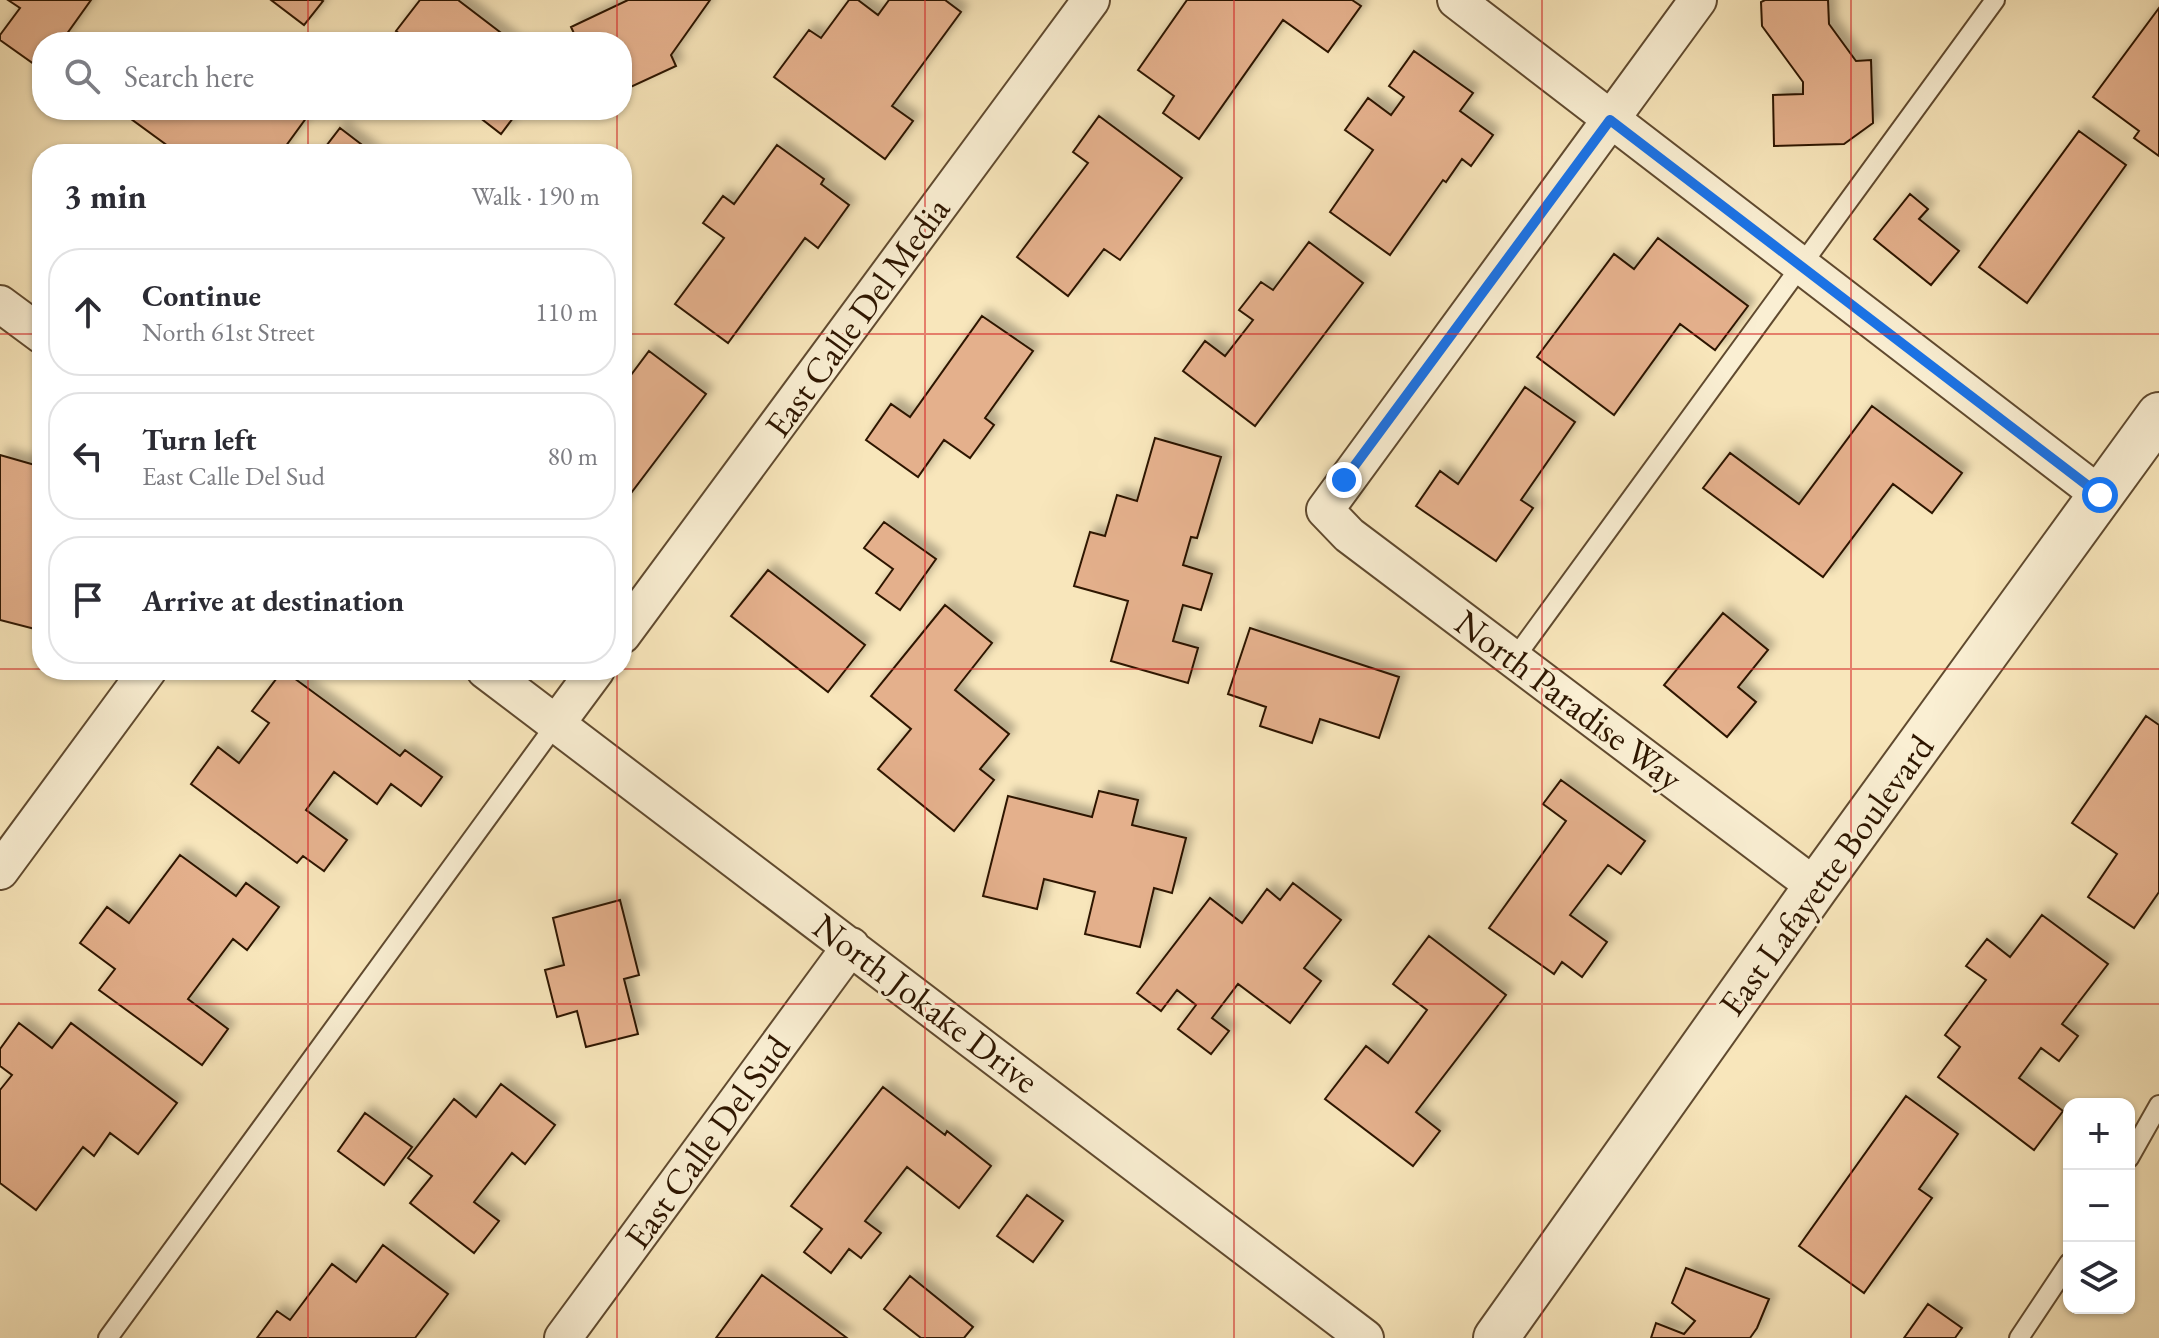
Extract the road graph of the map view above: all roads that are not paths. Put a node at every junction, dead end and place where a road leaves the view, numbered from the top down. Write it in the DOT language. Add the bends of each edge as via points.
graph roads {
  1 [pos="1091,0"];
  2 [pos="1456,0"];
  3 [pos="1698,0"];
  4 [pos="1995,0"];
  5 [pos="1610,120"];
  6 [pos="1801,266"];
  7 [pos="0,304"];
  8 [pos="32,328"];
  9 [pos="2159,415"];
  10 [pos="2100,495"];
  11 [pos="632,621"];
  12 [pos="1514,659"];
  13 [pos="141,680"];
  14 [pos="498,680"];
  15 [pos="589,680"];
  16 [pos="556,724"];
  17 [pos="0,871"];
  18 [pos="1816,887"];
  19 [pos="851,946"];
  20 [pos="2159,1105"];
  21 [pos="2135,1147"];
  22 [pos="2063,1272"];
  23 [pos="108,1338"];
  24 [pos="563,1338"];
  25 [pos="1365,1338"];
  26 [pos="1496,1338"];
  27 [pos="2019,1338"];
  1 -- 11 [label="street, East Calle Del Media"];
  2 -- 5 [label="street"];
  3 -- 5 [label="street"];
  4 -- 6 [label="lane"];
  5 -- 6 [label="street"];
  5 -- 12 [label="street, North Paradise Way" via="1325,510 1349,535"];
  6 -- 10 [label="street"];
  6 -- 12 [label="lane"];
  7 -- 8 [label="street"];
  9 -- 10 [label="street, East Lafayette Boulevard"];
  10 -- 18 [label="street, East Lafayette Boulevard"];
  12 -- 18 [label="street, North Paradise Way"];
  13 -- 17 [label="street"];
  14 -- 16 [label="street, North Jokake Drive"];
  15 -- 16 [label="street"];
  16 -- 19 [label="street, North Jokake Drive"];
  16 -- 23 [label="lane"];
  18 -- 26 [label="street, East Lafayette Boulevard"];
  19 -- 24 [label="street, East Calle Del Sud"];
  19 -- 25 [label="street, North Jokake Drive"];
  20 -- 21 [label="lane"];
  22 -- 27 [label="lane"];
}
